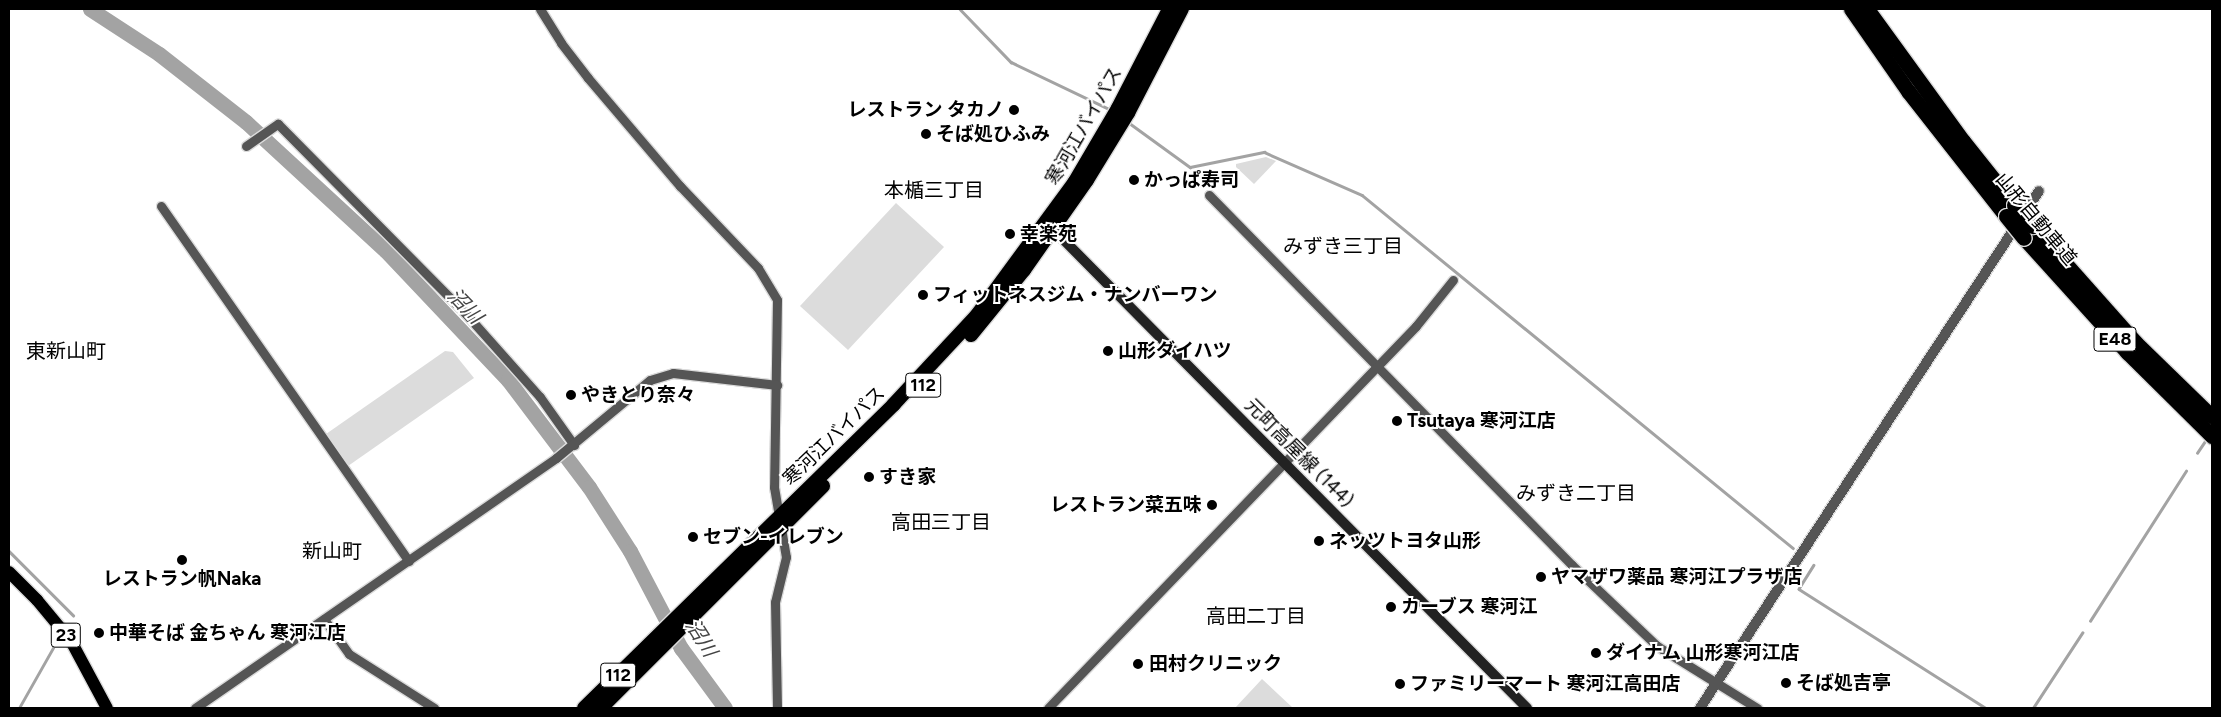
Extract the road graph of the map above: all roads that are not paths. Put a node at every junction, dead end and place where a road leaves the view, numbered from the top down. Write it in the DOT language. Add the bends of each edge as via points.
graph roads {
  1 [pos="540,9"];
  2 [pos="1169,9"];
  3 [pos="1182,9"];
  4 [pos="1851,9"];
  5 [pos="1867,9"];
  6 [pos="1120,116"];
  7 [pos="246,146"];
  8 [pos="2039,191"];
  9 [pos="1209,195"];
  10 [pos="161,206"];
  11 [pos="2010,210"];
  12 [pos="1050,226"];
  13 [pos="2028,232"];
  14 [pos="1453,280"];
  15 [pos="1376,367"];
  16 [pos="777,385"];
  17 [pos="2212,418"];
  18 [pos="2212,436"];
  19 [pos="574,445"];
  20 [pos="1283,462"];
  21 [pos="779,522"];
  22 [pos="409,561"];
  23 [pos="9,572"];
  24 [pos="324,619"];
  25 [pos="656,647"];
  26 [pos="1717,684"];
  27 [pos="107,708"];
  28 [pos="194,708"];
  29 [pos="434,708"];
  30 [pos="584,708"];
  31 [pos="601,708"];
  32 [pos="777,708"];
  33 [pos="1048,708"];
  34 [pos="1527,708"];
  35 [pos="1700,708"];
  36 [pos="1757,708"];
  1 -- 16 [label="street" via="561,43 617,113 770,284 777,300"];
  2 -- 6 [label="highway, 寒河江バイパス / 112"];
  3 -- 6 [label="highway, 寒河江バイパス / 112"];
  4 -- 11 [label="highway, 山形自動車道 / E48" via="1919,105"];
  5 -- 11 [label="highway, 山形自動車道 / E48"];
  6 -- 12 [label="highway, 寒河江バイパス / 112"];
  7 -- 19 [label="street" via="278,124 429,274 540,397"];
  8 -- 26 [label="street"];
  9 -- 15 [label="street"];
  10 -- 22 [label="street"];
  11 -- 13 [label="highway, 山形自動車道 / E48, bridge"];
  12 -- 20 [label="main road, 元町高屋線 (144)"];
  12 -- 21 [label="highway, 寒河江バイパス / 112" via="985,321"];
  13 -- 17 [label="highway, 山形自動車道 / E48"];
  13 -- 18 [label="highway, 山形自動車道 / E48" via="2127,352"];
  14 -- 15 [label="street"];
  15 -- 20 [label="street"];
  15 -- 26 [label="street" via="1657,646"];
  16 -- 19 [label="street" via="662,374 650,380"];
  16 -- 21 [label="street" via="774,487"];
  19 -- 22 [label="street"];
  20 -- 33 [label="street"];
  20 -- 34 [label="main road, 元町高屋線 (144)"];
  21 -- 25 [label="highway, 寒河江バイパス / 112"];
  21 -- 32 [label="street" via="786,557 775,602"];
  22 -- 24 [label="street"];
  23 -- 27 [label="main road, 23" via="71,642"];
  24 -- 28 [label="street"];
  24 -- 29 [label="street" via="350,654"];
  25 -- 30 [label="highway, 寒河江バイパス / 112"];
  25 -- 31 [label="highway, 寒河江バイパス / 112"];
  26 -- 35 [label="street"];
  26 -- 36 [label="street"];
}
